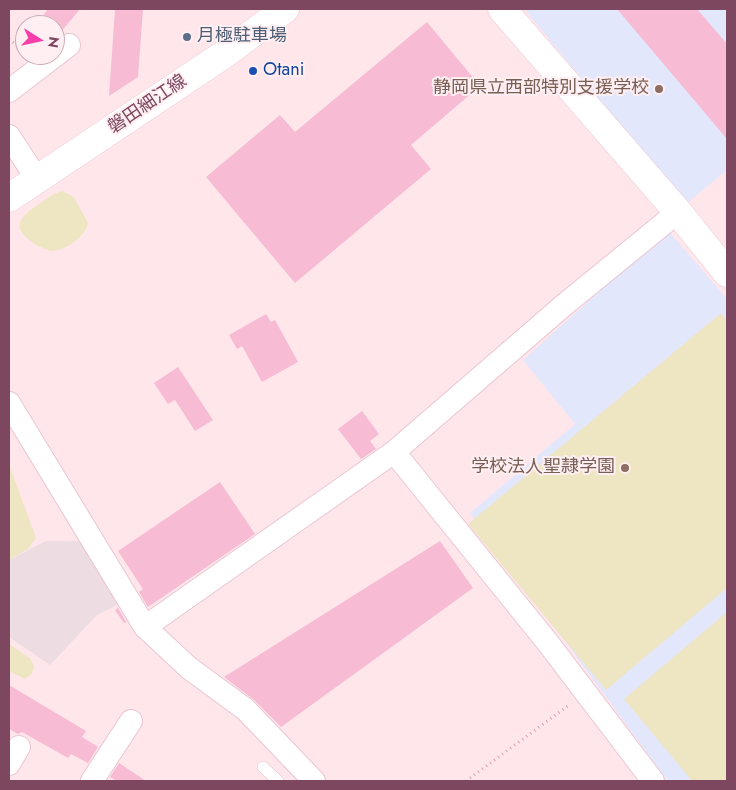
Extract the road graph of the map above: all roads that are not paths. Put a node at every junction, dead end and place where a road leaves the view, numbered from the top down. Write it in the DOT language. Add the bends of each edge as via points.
graph roads {
  1 [pos="502,9"];
  2 [pos="281,10"];
  3 [pos="69,45"];
  4 [pos="9,91"];
  5 [pos="9,136"];
  6 [pos="37,178"];
  7 [pos="9,198"];
  8 [pos="678,212"];
  9 [pos="727,273"];
  10 [pos="9,403"];
  11 [pos="394,452"];
  12 [pos="144,627"];
  13 [pos="131,721"];
  14 [pos="262,768"];
  15 [pos="92,781"];
  16 [pos="278,781"];
  17 [pos="314,781"];
  18 [pos="653,781"];
  1 -- 8 [label="street"];
  2 -- 6 [label="street, 磐田細江線" via="226,53"];
  3 -- 4 [label="street"];
  5 -- 6 [label="street"];
  6 -- 7 [label="street, 磐田細江線"];
  8 -- 9 [label="street"];
  8 -- 11 [label="street" via="564,305"];
  10 -- 12 [label="street"];
  11 -- 12 [label="street"];
  11 -- 18 [label="street"];
  12 -- 17 [label="street" via="189,668 245,709"];
  13 -- 15 [label="street"];
  14 -- 16 [label="lane"];
}
